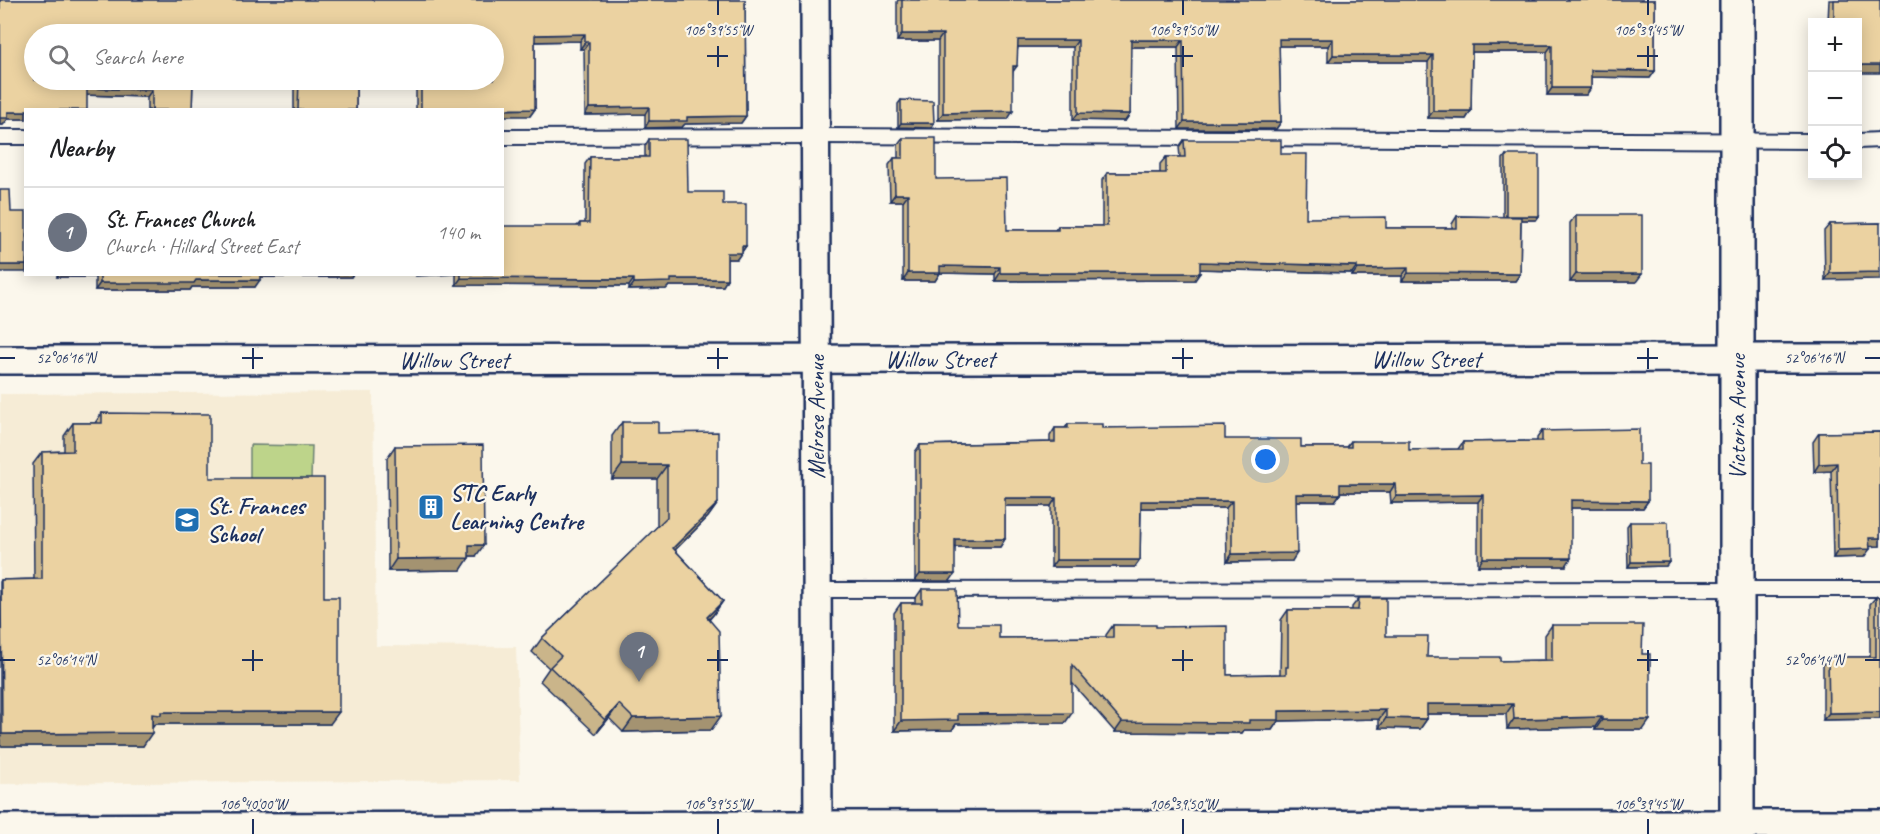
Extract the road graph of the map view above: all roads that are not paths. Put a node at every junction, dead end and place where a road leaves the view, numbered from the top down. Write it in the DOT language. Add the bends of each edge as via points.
graph roads {
  1 [pos="815,0"];
  2 [pos="1737,0"];
  3 [pos="817,136"];
  4 [pos="0,137"];
  5 [pos="24,137"];
  6 [pos="504,137"];
  7 [pos="1880,140"];
  8 [pos="1737,141"];
  9 [pos="1808,141"];
  10 [pos="1862,141"];
  11 [pos="1737,358"];
  12 [pos="1880,358"];
  13 [pos="816,359"];
  14 [pos="0,360"];
  15 [pos="1880,588"];
  16 [pos="1737,589"];
  17 [pos="818,590"];
  18 [pos="1880,824"];
  19 [pos="0,828"];
  20 [pos="818,829"];
  21 [pos="1737,829"];
  1 -- 3 [label="street, Melrose Avenue"];
  2 -- 8 [label="street, Victoria Avenue"];
  3 -- 6 [label="lane"];
  3 -- 8 [label="lane"];
  3 -- 13 [label="street, Melrose Avenue"];
  4 -- 5 [label="lane"];
  7 -- 10 [label="lane"];
  8 -- 9 [label="lane"];
  8 -- 11 [label="street, Victoria Avenue"];
  11 -- 12 [label="street, Willow Street"];
  11 -- 13 [label="street, Willow Street"];
  11 -- 16 [label="street, Victoria Avenue"];
  13 -- 14 [label="street, Willow Street"];
  13 -- 17 [label="street, Melrose Avenue"];
  15 -- 16 [label="lane"];
  16 -- 17 [label="lane"];
  16 -- 21 [label="street, Victoria Avenue"];
  17 -- 20 [label="street, Melrose Avenue"];
  18 -- 21 [label="street"];
  19 -- 20 [label="street"];
  20 -- 21 [label="street"];
}
